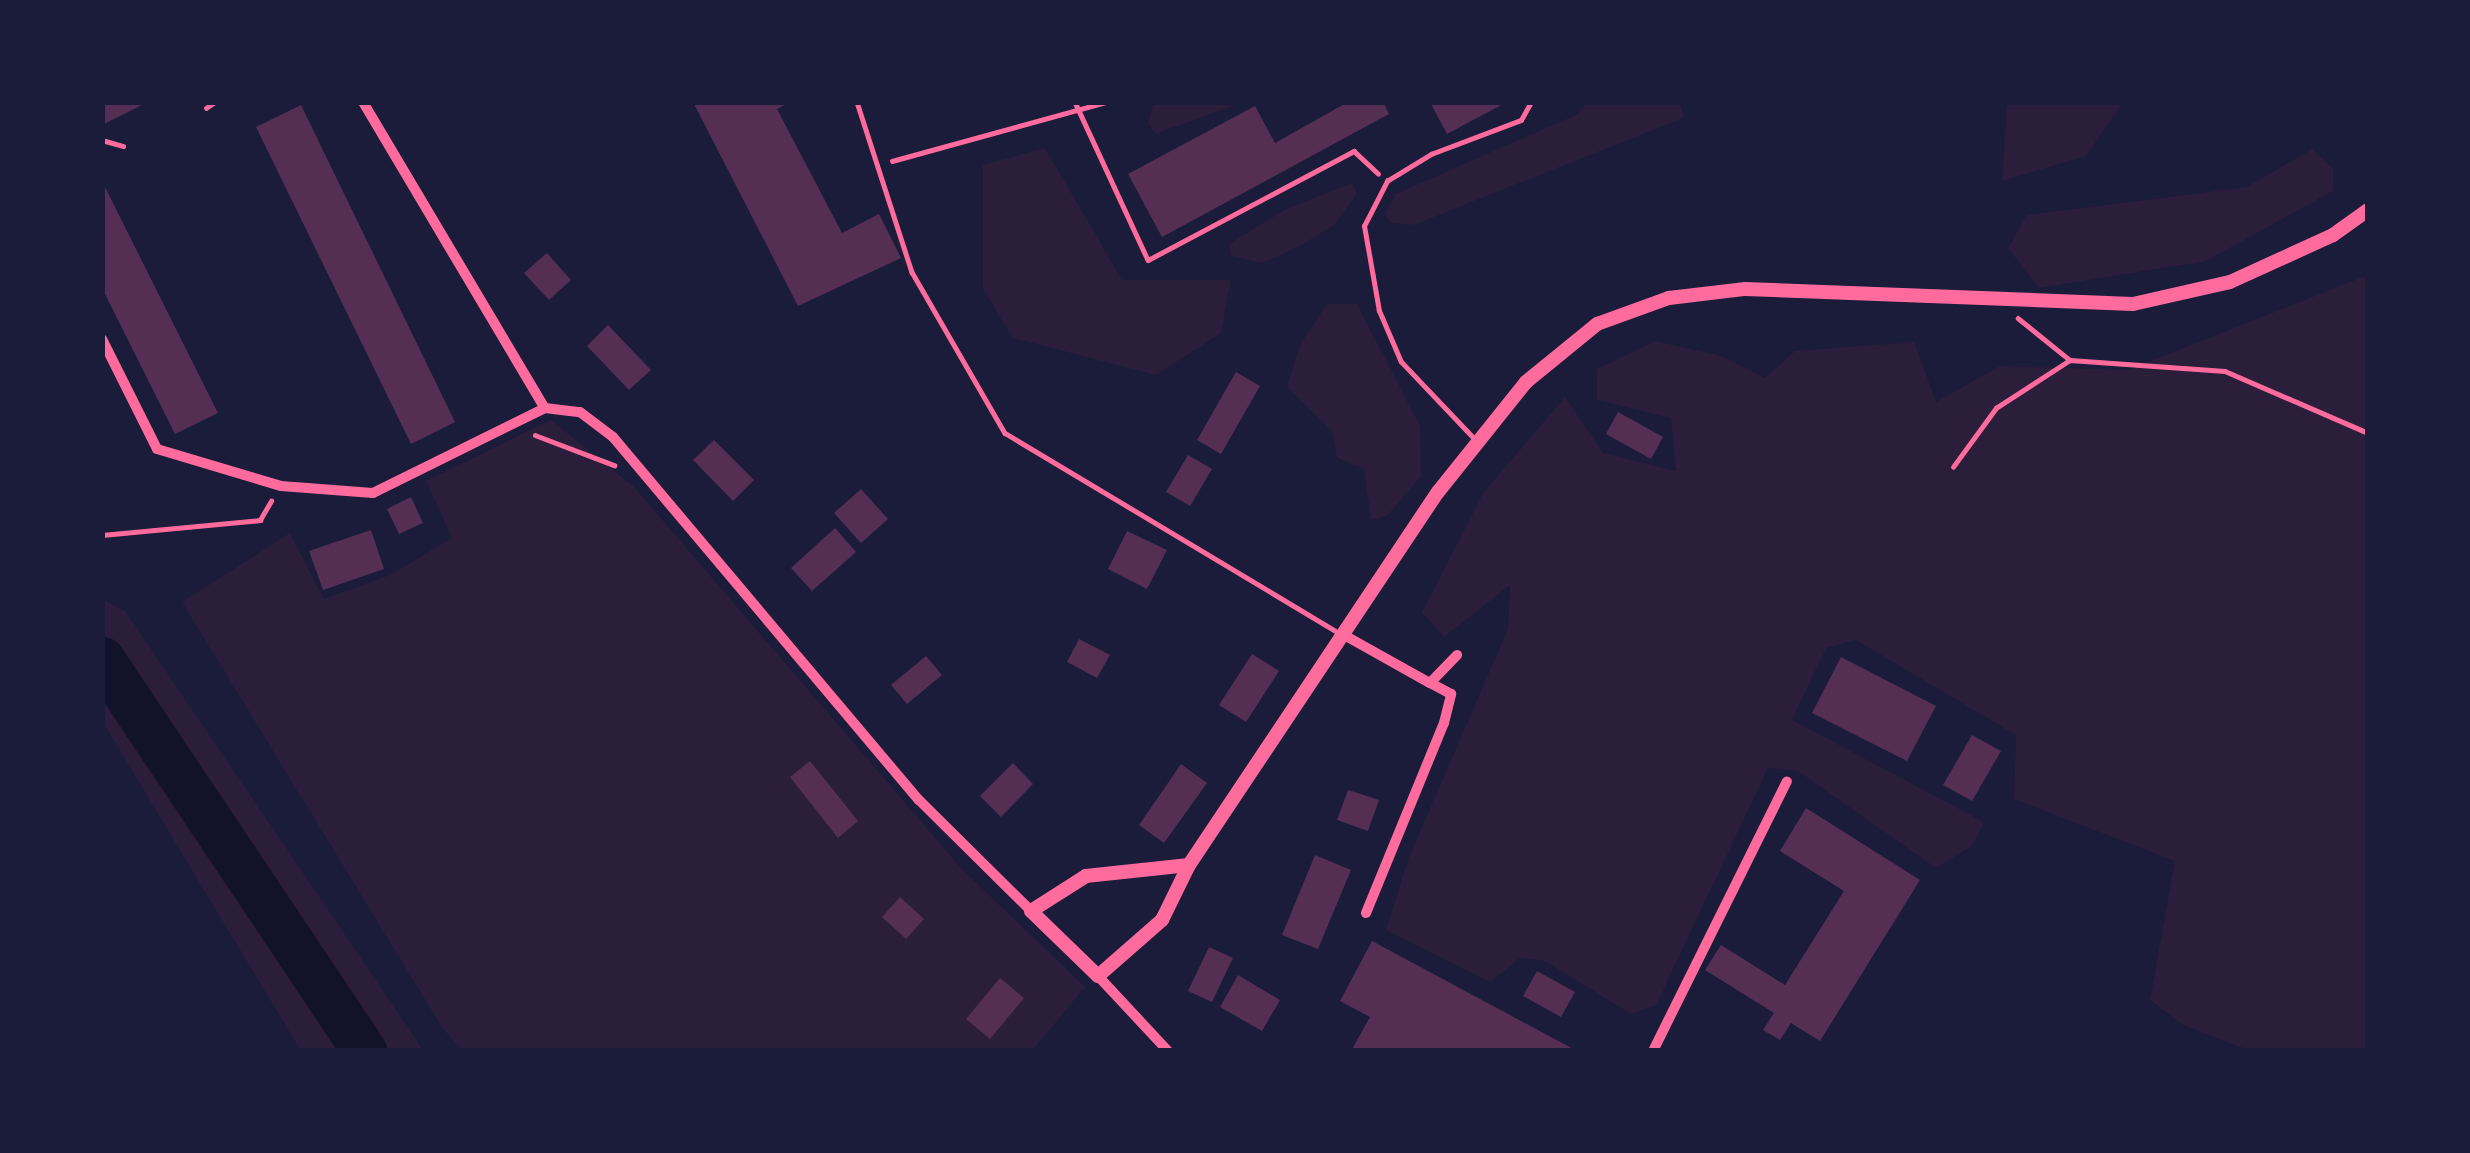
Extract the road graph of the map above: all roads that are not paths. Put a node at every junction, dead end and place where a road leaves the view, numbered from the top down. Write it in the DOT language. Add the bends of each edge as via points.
graph roads {
  1 [pos="363,102"];
  2 [pos="857,102"];
  3 [pos="1531,102"];
  4 [pos="2368,210"];
  5 [pos="102,339"];
  6 [pos="545,408"];
  7 [pos="1476,441"];
  8 [pos="1344,635"];
  9 [pos="1457,655"];
  10 [pos="1430,683"];
  11 [pos="1786,781"];
  12 [pos="1190,865"];
  13 [pos="1030,911"];
  14 [pos="1366,913"];
  15 [pos="1098,976"];
  16 [pos="1168,1051"];
  17 [pos="1653,1051"];
  1 -- 6 [label="street"];
  2 -- 8 [label="lane" via="912,272 1005,433"];
  3 -- 7 [label="lane" via="1521,120 1430,154 1387,181 1364,226 1379,311 1401,362"];
  4 -- 7 [label="street" via="2230,282 2133,304 1745,289 1669,298 1597,324 1558,350"];
  5 -- 6 [label="street" via="157,449 281,486 373,493"];
  6 -- 13 [label="street" via="580,412 647,478 919,800"];
  7 -- 8 [label="street"];
  8 -- 10 [label="street"];
  8 -- 12 [label="street"];
  9 -- 10 [label="street"];
  10 -- 14 [label="street" via="1451,694 1444,723"];
  11 -- 17 [label="street"];
  12 -- 13 [label="street" via="1086,876"];
  12 -- 15 [label="street" via="1162,920"];
  13 -- 15 [label="street"];
  15 -- 16 [label="street"];
}
